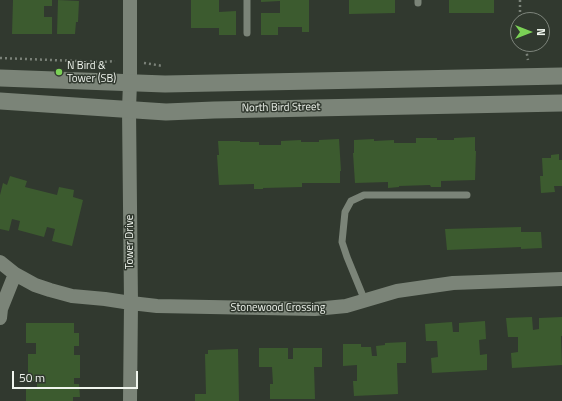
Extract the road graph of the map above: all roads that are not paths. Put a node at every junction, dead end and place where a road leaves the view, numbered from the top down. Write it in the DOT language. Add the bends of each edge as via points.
graph roads {
  1 [pos="130,0"];
  2 [pos="247,0"];
  3 [pos="247,33"];
  4 [pos="562,76"];
  5 [pos="0,78"];
  6 [pos="130,83"];
  7 [pos="0,101"];
  8 [pos="562,103"];
  9 [pos="129,109"];
  10 [pos="467,195"];
  11 [pos="0,262"];
  12 [pos="15,274"];
  13 [pos="562,279"];
  14 [pos="366,301"];
  15 [pos="131,304"];
  16 [pos="0,318"];
  17 [pos="130,401"];
  1 -- 6 [label="street, Tower Drive"];
  2 -- 3 [label="lane"];
  4 -- 6 [label="street"];
  5 -- 6 [label="street"];
  6 -- 9 [label="street, Tower Drive"];
  7 -- 9 [label="street, North Bird Street"];
  8 -- 9 [label="street, North Bird Street" via="166,112"];
  9 -- 15 [label="street, Tower Drive"];
  10 -- 14 [label="lane" via="364,195 352,201 345,212 342,242"];
  11 -- 12 [label="street, Stonewood Crossing"];
  12 -- 15 [label="street, Stonewood Crossing" via="35,285 72,296"];
  12 -- 16 [label="street"];
  13 -- 14 [label="street, Stonewood Crossing" via="453,283 397,291"];
  14 -- 15 [label="street, Stonewood Crossing" via="315,309"];
  15 -- 17 [label="street, Tower Drive"];
}
